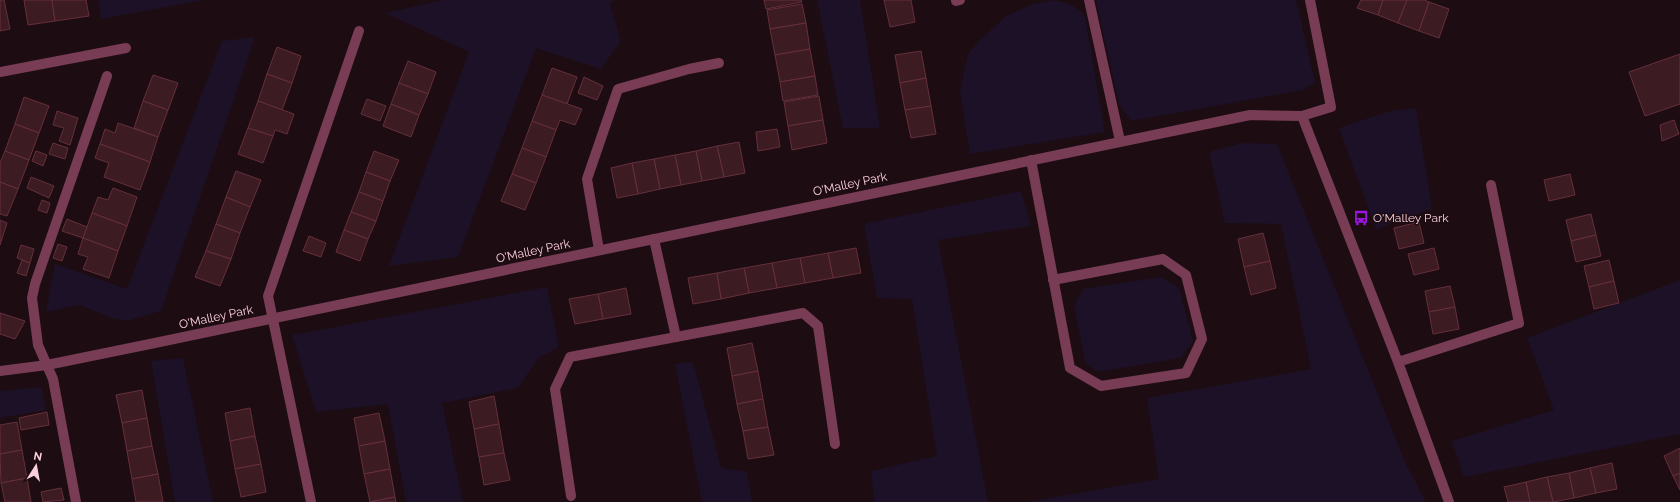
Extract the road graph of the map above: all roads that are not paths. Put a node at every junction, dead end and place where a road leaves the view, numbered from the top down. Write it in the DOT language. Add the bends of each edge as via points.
graph roads {
  1 [pos="956,0"];
  2 [pos="960,0"];
  3 [pos="1089,0"];
  4 [pos="1310,0"];
  5 [pos="359,31"];
  6 [pos="126,48"];
  7 [pos="719,63"];
  8 [pos="0,72"];
  9 [pos="107,76"];
  10 [pos="1302,116"];
  11 [pos="1120,142"];
  12 [pos="1031,160"];
  13 [pos="1491,185"];
  14 [pos="654,239"];
  15 [pos="599,250"];
  16 [pos="1053,280"];
  17 [pos="273,318"];
  18 [pos="676,337"];
  19 [pos="1398,362"];
  20 [pos="47,365"];
  21 [pos="0,371"];
  22 [pos="835,444"];
  23 [pos="571,496"];
  24 [pos="76,502"];
  25 [pos="311,502"];
  26 [pos="1449,502"];
  1 -- 2 [label="street"];
  3 -- 11 [label="street"];
  4 -- 10 [label="street, O'Malley Park" via="1331,107"];
  5 -- 17 [label="street" via="268,296"];
  6 -- 8 [label="street"];
  7 -- 15 [label="street" via="618,89 587,179"];
  9 -- 20 [label="street" via="32,298 38,345"];
  10 -- 11 [label="street, O'Malley Park" via="1250,115"];
  10 -- 19 [label="street"];
  11 -- 12 [label="street, O'Malley Park"];
  12 -- 14 [label="street, O'Malley Park"];
  12 -- 16 [label="street"];
  13 -- 19 [label="street" via="1519,323"];
  14 -- 15 [label="street, O'Malley Park"];
  14 -- 18 [label="street"];
  15 -- 17 [label="street, O'Malley Park"];
  16 -- 16 [label="street" via="1163,259 1186,275 1202,339 1186,373 1101,386 1070,368"];
  17 -- 20 [label="street, O'Malley Park"];
  17 -- 25 [label="street"];
  18 -- 22 [label="street" via="803,313 818,326"];
  18 -- 23 [label="street" via="570,357 555,389"];
  19 -- 26 [label="street"];
  20 -- 21 [label="street, O'Malley Park"];
  20 -- 24 [label="street"];
}
